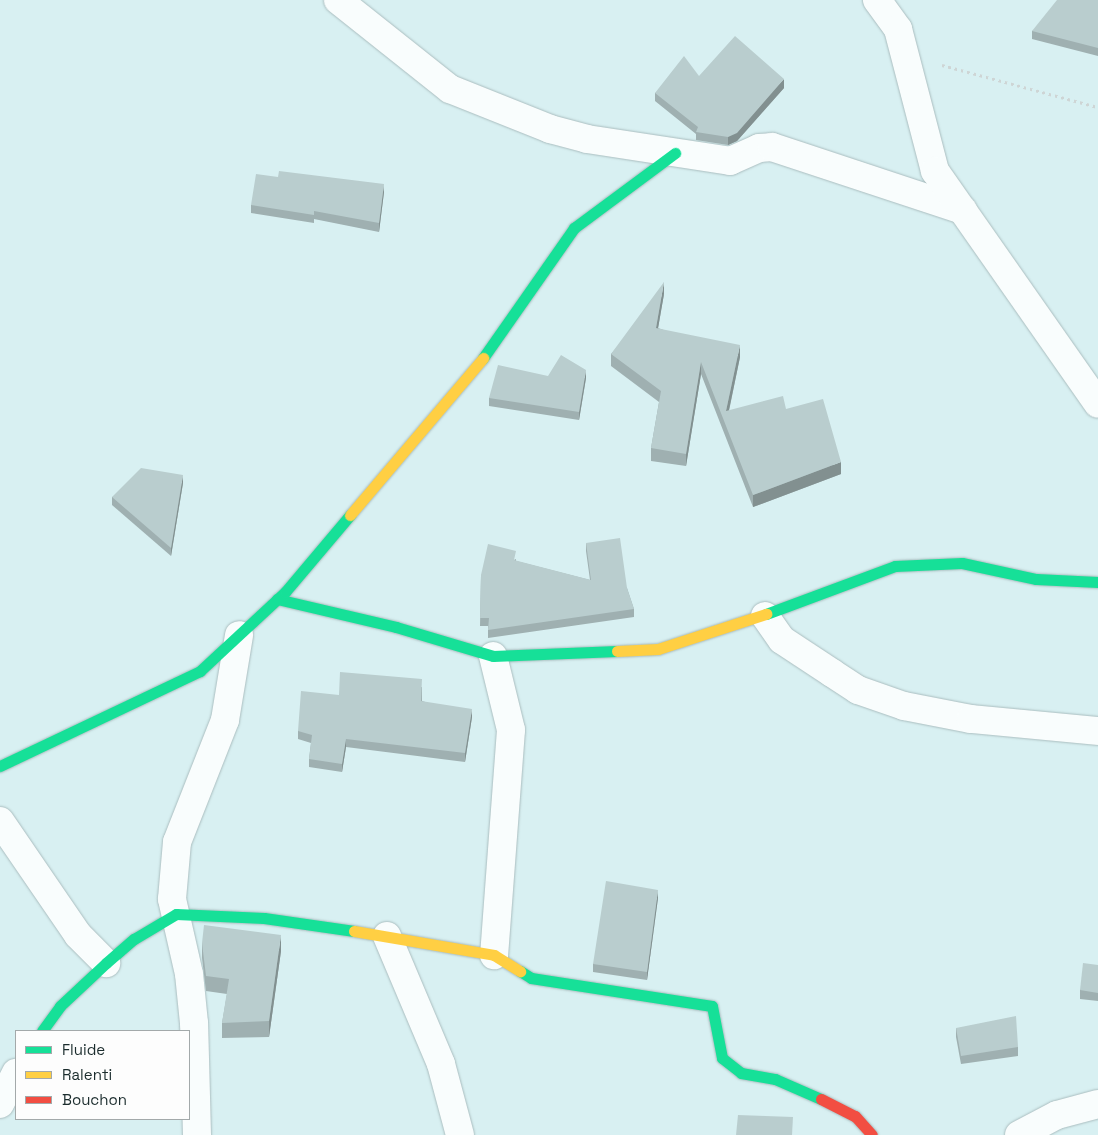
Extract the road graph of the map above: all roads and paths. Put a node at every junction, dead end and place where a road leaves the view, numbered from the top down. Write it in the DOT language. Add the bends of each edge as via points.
graph roads {
  1 [pos="338,0"];
  2 [pos="877,0"];
  3 [pos="898,29"];
  4 [pos="1098,107"];
  5 [pos="675,153"];
  6 [pos="962,210"];
  7 [pos="1098,404"];
  8 [pos="1098,582"];
  9 [pos="277,599"];
  10 [pos="765,616"];
  11 [pos="239,635"];
  12 [pos="493,656"];
  13 [pos="1098,731"];
  14 [pos="0,766"];
  15 [pos="0,820"];
  16 [pos="176,914"];
  17 [pos="387,936"];
  18 [pos="494,955"];
  19 [pos="106,963"];
  20 [pos="43,1030"];
  21 [pos="15,1075"];
  22 [pos="0,1104"];
  23 [pos="1098,1104"];
  24 [pos="197,1135"];
  25 [pos="460,1135"];
  26 [pos="872,1135"];
  27 [pos="1019,1135"];
  1 -- 5 [label="street" via="450,89 550,129 587,139"];
  2 -- 3 [label="street"];
  3 -- 4 [label="path" via="943,66"];
  3 -- 6 [label="street" via="936,171"];
  5 -- 6 [label="street" via="730,161 759,148 786,149"];
  5 -- 9 [label="street" via="574,228 479,363"];
  6 -- 7 [label="street"];
  8 -- 10 [label="street" via="1036,579 962,563 895,566"];
  9 -- 11 [label="street"];
  9 -- 12 [label="street" via="396,627"];
  10 -- 12 [label="street" via="658,649"];
  10 -- 13 [label="street" via="782,640 858,690 904,706 971,719"];
  11 -- 14 [label="street" via="200,671"];
  11 -- 16 [label="street" via="225,720 177,842 172,899"];
  12 -- 18 [label="street" via="511,730"];
  15 -- 19 [label="street" via="78,935"];
  16 -- 17 [label="street" via="264,918"];
  16 -- 19 [label="street" via="134,939"];
  16 -- 24 [label="street" via="189,974 194,1023"];
  17 -- 18 [label="street"];
  17 -- 25 [label="street" via="441,1064"];
  18 -- 26 [label="street" via="531,978 712,1006 722,1058 734,1068 741,1073 776,1078 814,1095 855,1116"];
  19 -- 20 [label="street" via="60,1006"];
  21 -- 22 [label="street"];
  23 -- 27 [label="street" via="1058,1115"];
}
